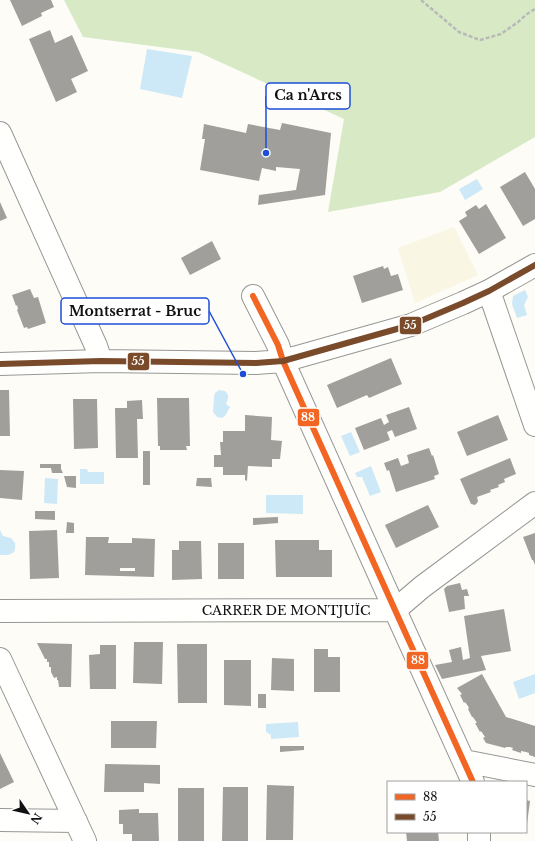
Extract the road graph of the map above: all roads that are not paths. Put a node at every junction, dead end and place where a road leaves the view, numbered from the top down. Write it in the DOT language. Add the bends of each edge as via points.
graph roads {
  1 [pos="0,133"];
  2 [pos="535,265"];
  3 [pos="489,291"];
  4 [pos="253,296"];
  5 [pos="101,361"];
  6 [pos="283,361"];
  7 [pos="0,364"];
  8 [pos="535,425"];
  9 [pos="535,503"];
  10 [pos="395,610"];
  11 [pos="0,611"];
  12 [pos="0,659"];
  13 [pos="464,761"];
  14 [pos="535,775"];
  15 [pos="473,781"];
  16 [pos="0,820"];
  17 [pos="76,821"];
  18 [pos="85,841"];
  1 -- 5 [label="street"];
  2 -- 3 [label="street"];
  3 -- 6 [label="street" via="411,325"];
  3 -- 8 [label="street"];
  4 -- 6 [label="street" via="278,345"];
  5 -- 6 [label="street"];
  5 -- 7 [label="street"];
  6 -- 10 [label="street"];
  9 -- 10 [label="street"];
  10 -- 11 [label="street, CARRER DE MONTJUÏC"];
  10 -- 13 [label="street"];
  12 -- 17 [label="street"];
  13 -- 14 [label="street"];
  13 -- 15 [label="street"];
  16 -- 17 [label="street"];
  17 -- 18 [label="street"];
}
